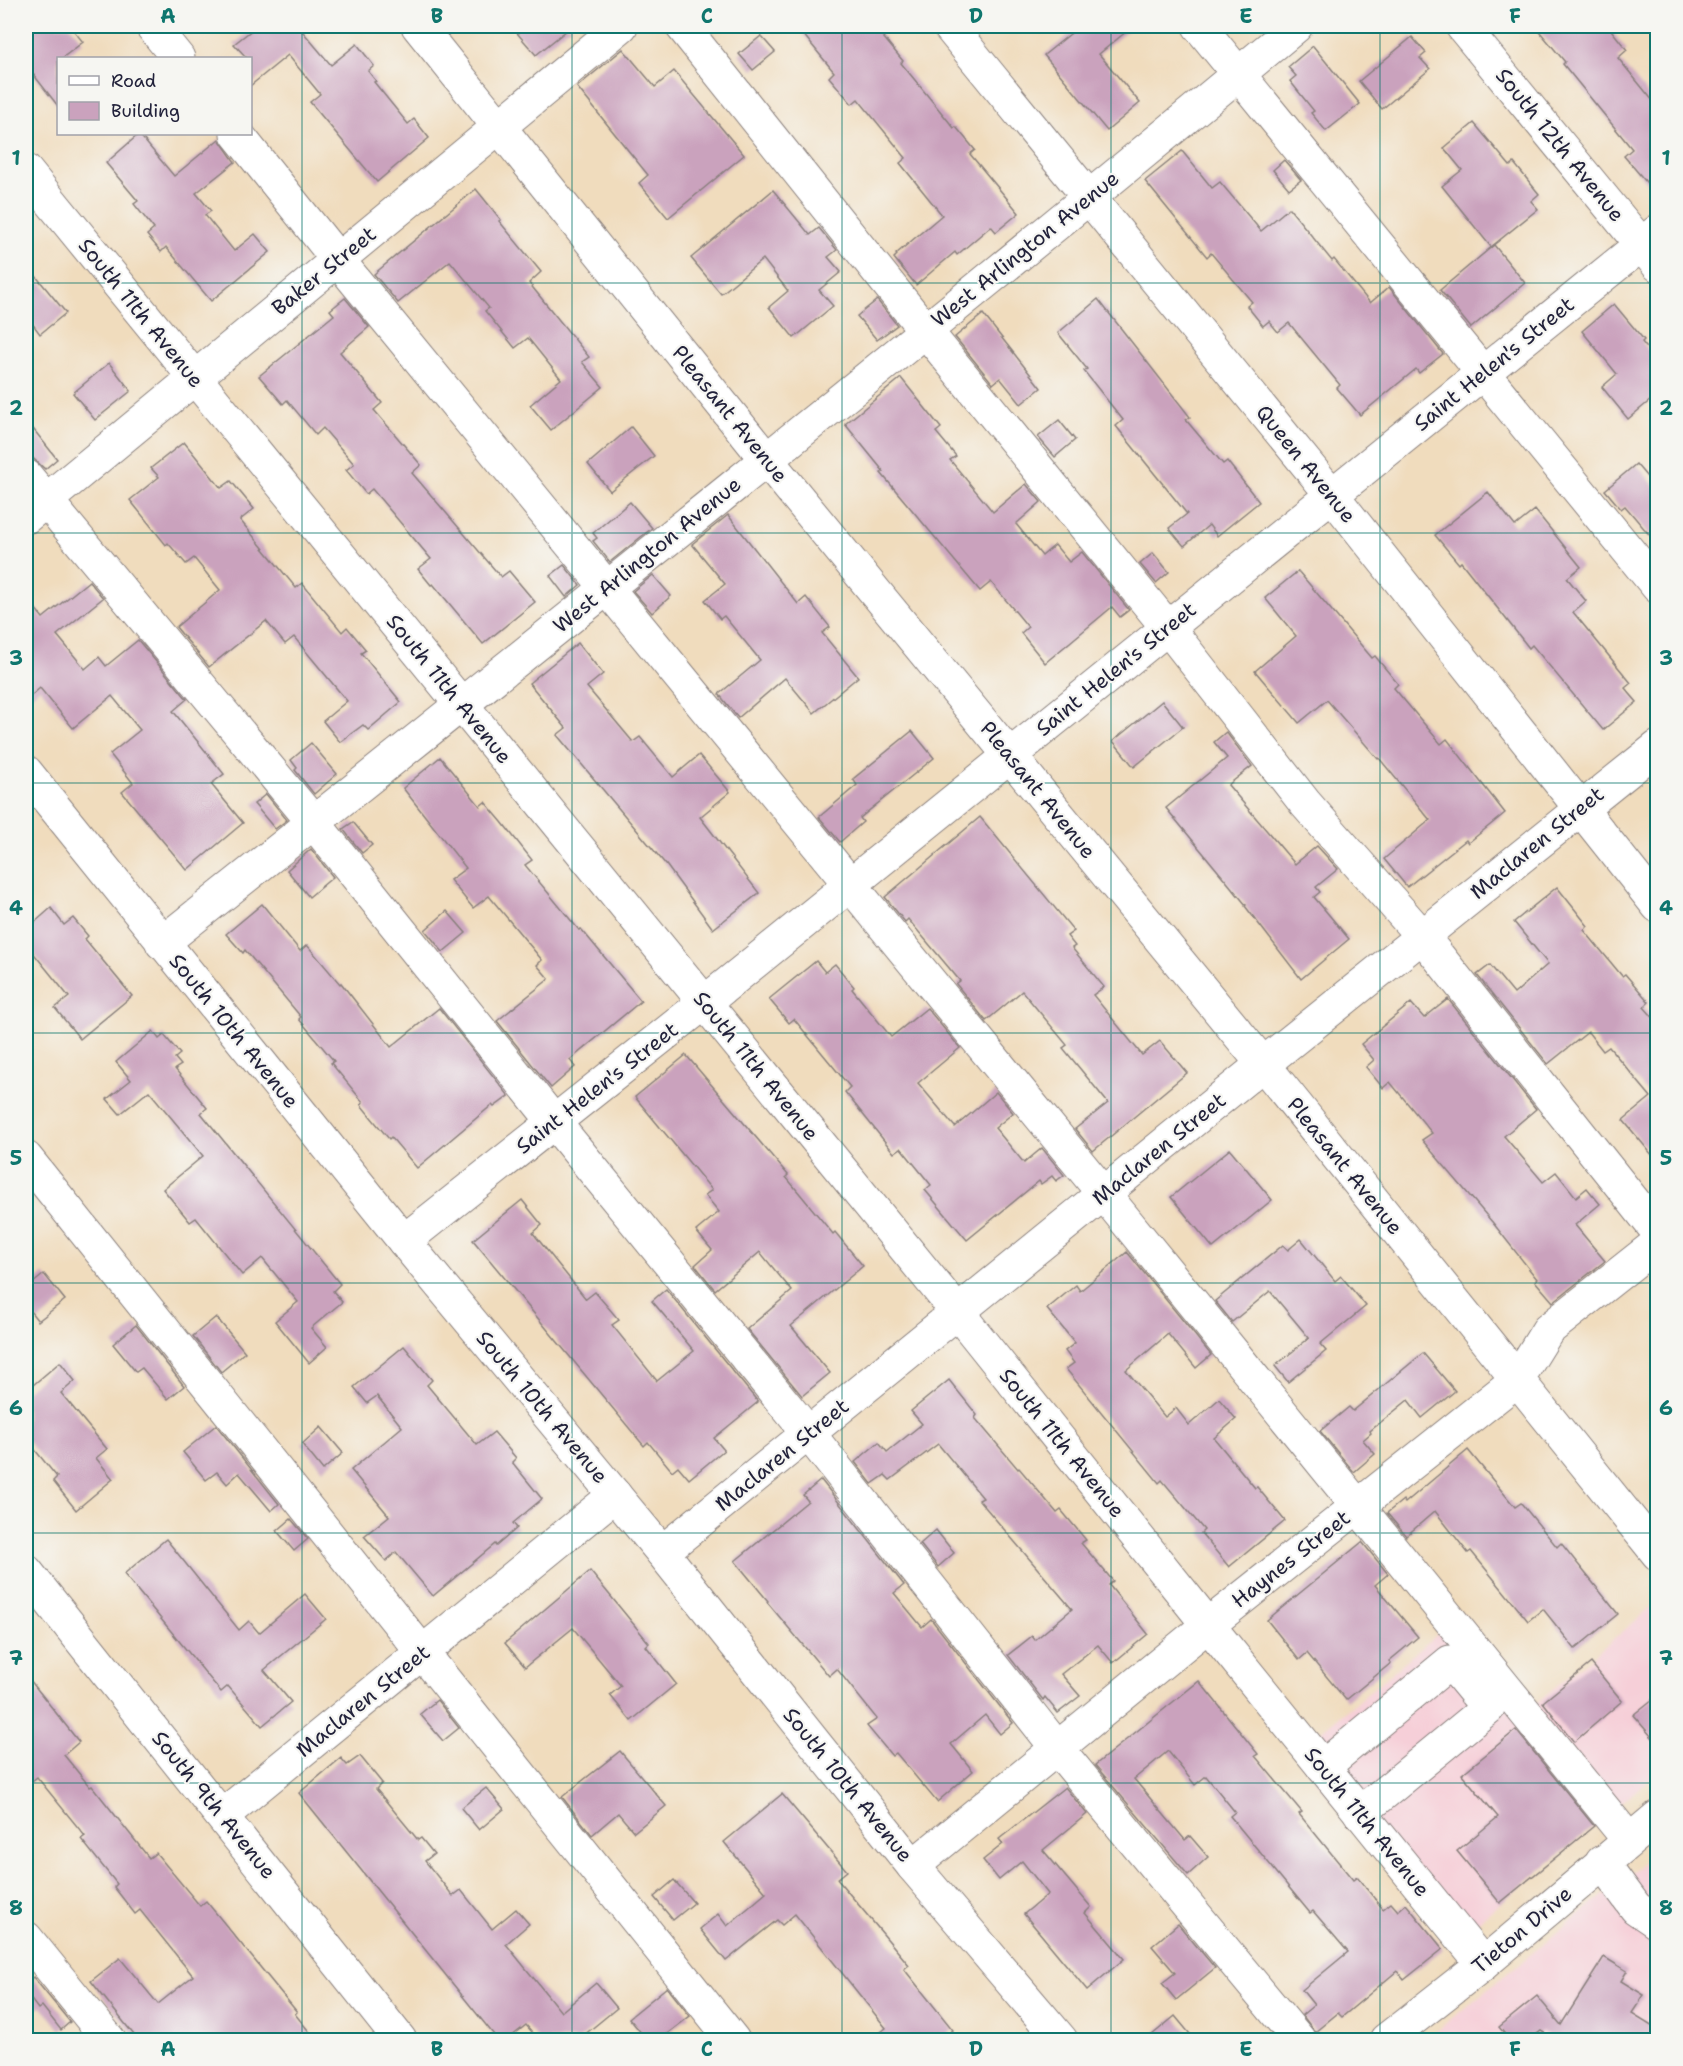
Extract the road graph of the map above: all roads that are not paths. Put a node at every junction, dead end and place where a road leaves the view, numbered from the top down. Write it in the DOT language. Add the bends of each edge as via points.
graph roads {
  1 [pos="152,26"];
  2 [pos="418,26"];
  3 [pos="621,26"];
  4 [pos="682,26"];
  5 [pos="949,26"];
  6 [pos="1199,26"];
  7 [pos="1296,26"];
  8 [pos="1462,26"];
  9 [pos="177,57"];
  10 [pos="1239,73"];
  11 [pos="500,125"];
  12 [pos="238,135"];
  13 [pos="26,171"];
  14 [pos="1090,197"];
  15 [pos="1652,247"];
  16 [pos="338,260"];
  17 [pos="925,330"];
  18 [pos="1482,373"];
  19 [pos="194,378"];
  20 [pos="765,459"];
  21 [pos="1332,495"];
  22 [pos="32,498"];
  23 [pos="607,587"];
  24 [pos="1658,587"];
  25 [pos="1168,628"];
  26 [pos="461,705"];
  27 [pos="1658,747"];
  28 [pos="1009,755"];
  29 [pos="26,772"];
  30 [pos="1580,809"];
  31 [pos="314,823"];
  32 [pos="850,885"];
  33 [pos="1658,906"];
  34 [pos="1422,936"];
  35 [pos="162,943"];
  36 [pos="704,1003"];
  37 [pos="1263,1064"];
  38 [pos="554,1122"];
  39 [pos="26,1158"];
  40 [pos="1104,1194"];
  41 [pos="1658,1232"];
  42 [pos="404,1241"];
  43 [pos="1658,1243"];
  44 [pos="958,1313"];
  45 [pos="1517,1380"];
  46 [pos="809,1434"];
  47 [pos="615,1495"];
  48 [pos="1357,1506"];
  49 [pos="662,1552"];
  50 [pos="1658,1554"];
  51 [pos="26,1571"];
  52 [pos="1208,1625"];
  53 [pos="422,1653"];
  54 [pos="1057,1748"];
  55 [pos="1323,1767"];
  56 [pos="1360,1813"];
  57 [pos="222,1816"];
  58 [pos="1658,1817"];
  59 [pos="1629,1840"];
  60 [pos="1602,1862"];
  61 [pos="913,1866"];
  62 [pos="1658,1923"];
  63 [pos="26,1938"];
  64 [pos="1483,1964"];
  65 [pos="109,2040"];
  66 [pos="400,2040"];
  67 [pos="733,2040"];
  68 [pos="1061,2040"];
  69 [pos="1299,2040"];
  70 [pos="1387,2040"];
  1 -- 9 [label="street"];
  2 -- 11 [label="street, Pleasant Avenue"];
  3 -- 11 [label="street, Baker Street"];
  4 -- 17 [label="street"];
  5 -- 14 [label="street, Queen Avenue"];
  6 -- 10 [label="street"];
  7 -- 10 [label="street, West Arlington Avenue"];
  8 -- 15 [label="street, South 12th Avenue"];
  10 -- 14 [label="street, West Arlington Avenue"];
  10 -- 18 [label="street"];
  11 -- 16 [label="street, Baker Street"];
  11 -- 20 [label="street, Pleasant Avenue"];
  12 -- 16 [label="street"];
  13 -- 19 [label="street, South 11th Avenue"];
  14 -- 17 [label="street, West Arlington Avenue"];
  14 -- 21 [label="street, Queen Avenue"];
  15 -- 18 [label="street, Saint Helen's Street"];
  16 -- 19 [label="street, Baker Street"];
  16 -- 23 [label="street"];
  17 -- 20 [label="street, West Arlington Avenue"];
  17 -- 25 [label="street"];
  18 -- 21 [label="street, Saint Helen's Street"];
  18 -- 24 [label="street"];
  19 -- 22 [label="street, Baker Street"];
  19 -- 26 [label="street, South 11th Avenue"];
  20 -- 23 [label="street, West Arlington Avenue"];
  20 -- 28 [label="street, Pleasant Avenue"];
  21 -- 25 [label="street, Saint Helen's Street"];
  21 -- 30 [label="street, Queen Avenue"];
  22 -- 31 [label="street"];
  23 -- 26 [label="street, West Arlington Avenue"];
  23 -- 32 [label="street"];
  25 -- 28 [label="street, Saint Helen's Street"];
  25 -- 34 [label="street" via="1305,803"];
  26 -- 31 [label="street, West Arlington Avenue"];
  26 -- 36 [label="street, South 11th Avenue"];
  27 -- 30 [label="street, Maclaren Street"];
  28 -- 32 [label="street, Saint Helen's Street"];
  28 -- 37 [label="street, Pleasant Avenue"];
  29 -- 35 [label="street, South 10th Avenue"];
  30 -- 33 [label="street, Queen Avenue"];
  30 -- 34 [label="street, Maclaren Street"];
  31 -- 35 [label="street, West Arlington Avenue"];
  31 -- 38 [label="street"];
  32 -- 36 [label="street, Saint Helen's Street"];
  32 -- 40 [label="street"];
  34 -- 37 [label="street, Maclaren Street"];
  34 -- 41 [label="street"];
  35 -- 42 [label="street, South 10th Avenue"];
  36 -- 38 [label="street, Saint Helen's Street"];
  36 -- 44 [label="street, South 11th Avenue"];
  37 -- 40 [label="street, Maclaren Street"];
  37 -- 45 [label="street, Pleasant Avenue"];
  38 -- 42 [label="street, Saint Helen's Street"];
  38 -- 46 [label="street"];
  39 -- 53 [label="street"];
  40 -- 44 [label="street, Maclaren Street"];
  40 -- 48 [label="street"];
  42 -- 47 [label="street, South 10th Avenue"];
  43 -- 45 [label="street, Haynes Street" via="1548,1330"];
  44 -- 46 [label="street, Maclaren Street"];
  44 -- 52 [label="street, South 11th Avenue"];
  45 -- 48 [label="street, Haynes Street"];
  45 -- 50 [label="street, Pleasant Avenue"];
  46 -- 49 [label="street, Maclaren Street"];
  46 -- 54 [label="street"];
  47 -- 49 [label="street, South 10th Avenue"];
  47 -- 53 [label="street, Maclaren Street"];
  48 -- 52 [label="street, Haynes Street"];
  48 -- 59 [label="street"];
  49 -- 61 [label="street, South 10th Avenue"];
  51 -- 57 [label="street, South 9th Avenue"];
  52 -- 54 [label="street, Haynes Street"];
  52 -- 55 [label="street, South 11th Avenue"];
  53 -- 57 [label="street, Maclaren Street"];
  53 -- 67 [label="street"];
  54 -- 61 [label="street, Haynes Street"];
  54 -- 69 [label="street"];
  55 -- 56 [label="street, South 11th Avenue"];
  55 -- 56 [label="street" via="1450,1662 1488,1708"];
  56 -- 64 [label="street, South 11th Avenue"];
  57 -- 66 [label="street, South 9th Avenue"];
  58 -- 59 [label="street, Tieton Drive"];
  59 -- 60 [label="street, Tieton Drive"];
  60 -- 62 [label="street" via="1636,1908"];
  60 -- 64 [label="street, Tieton Drive"];
  61 -- 68 [label="street, South 10th Avenue"];
  63 -- 65 [label="street"];
  64 -- 70 [label="street, Tieton Drive"];
}
